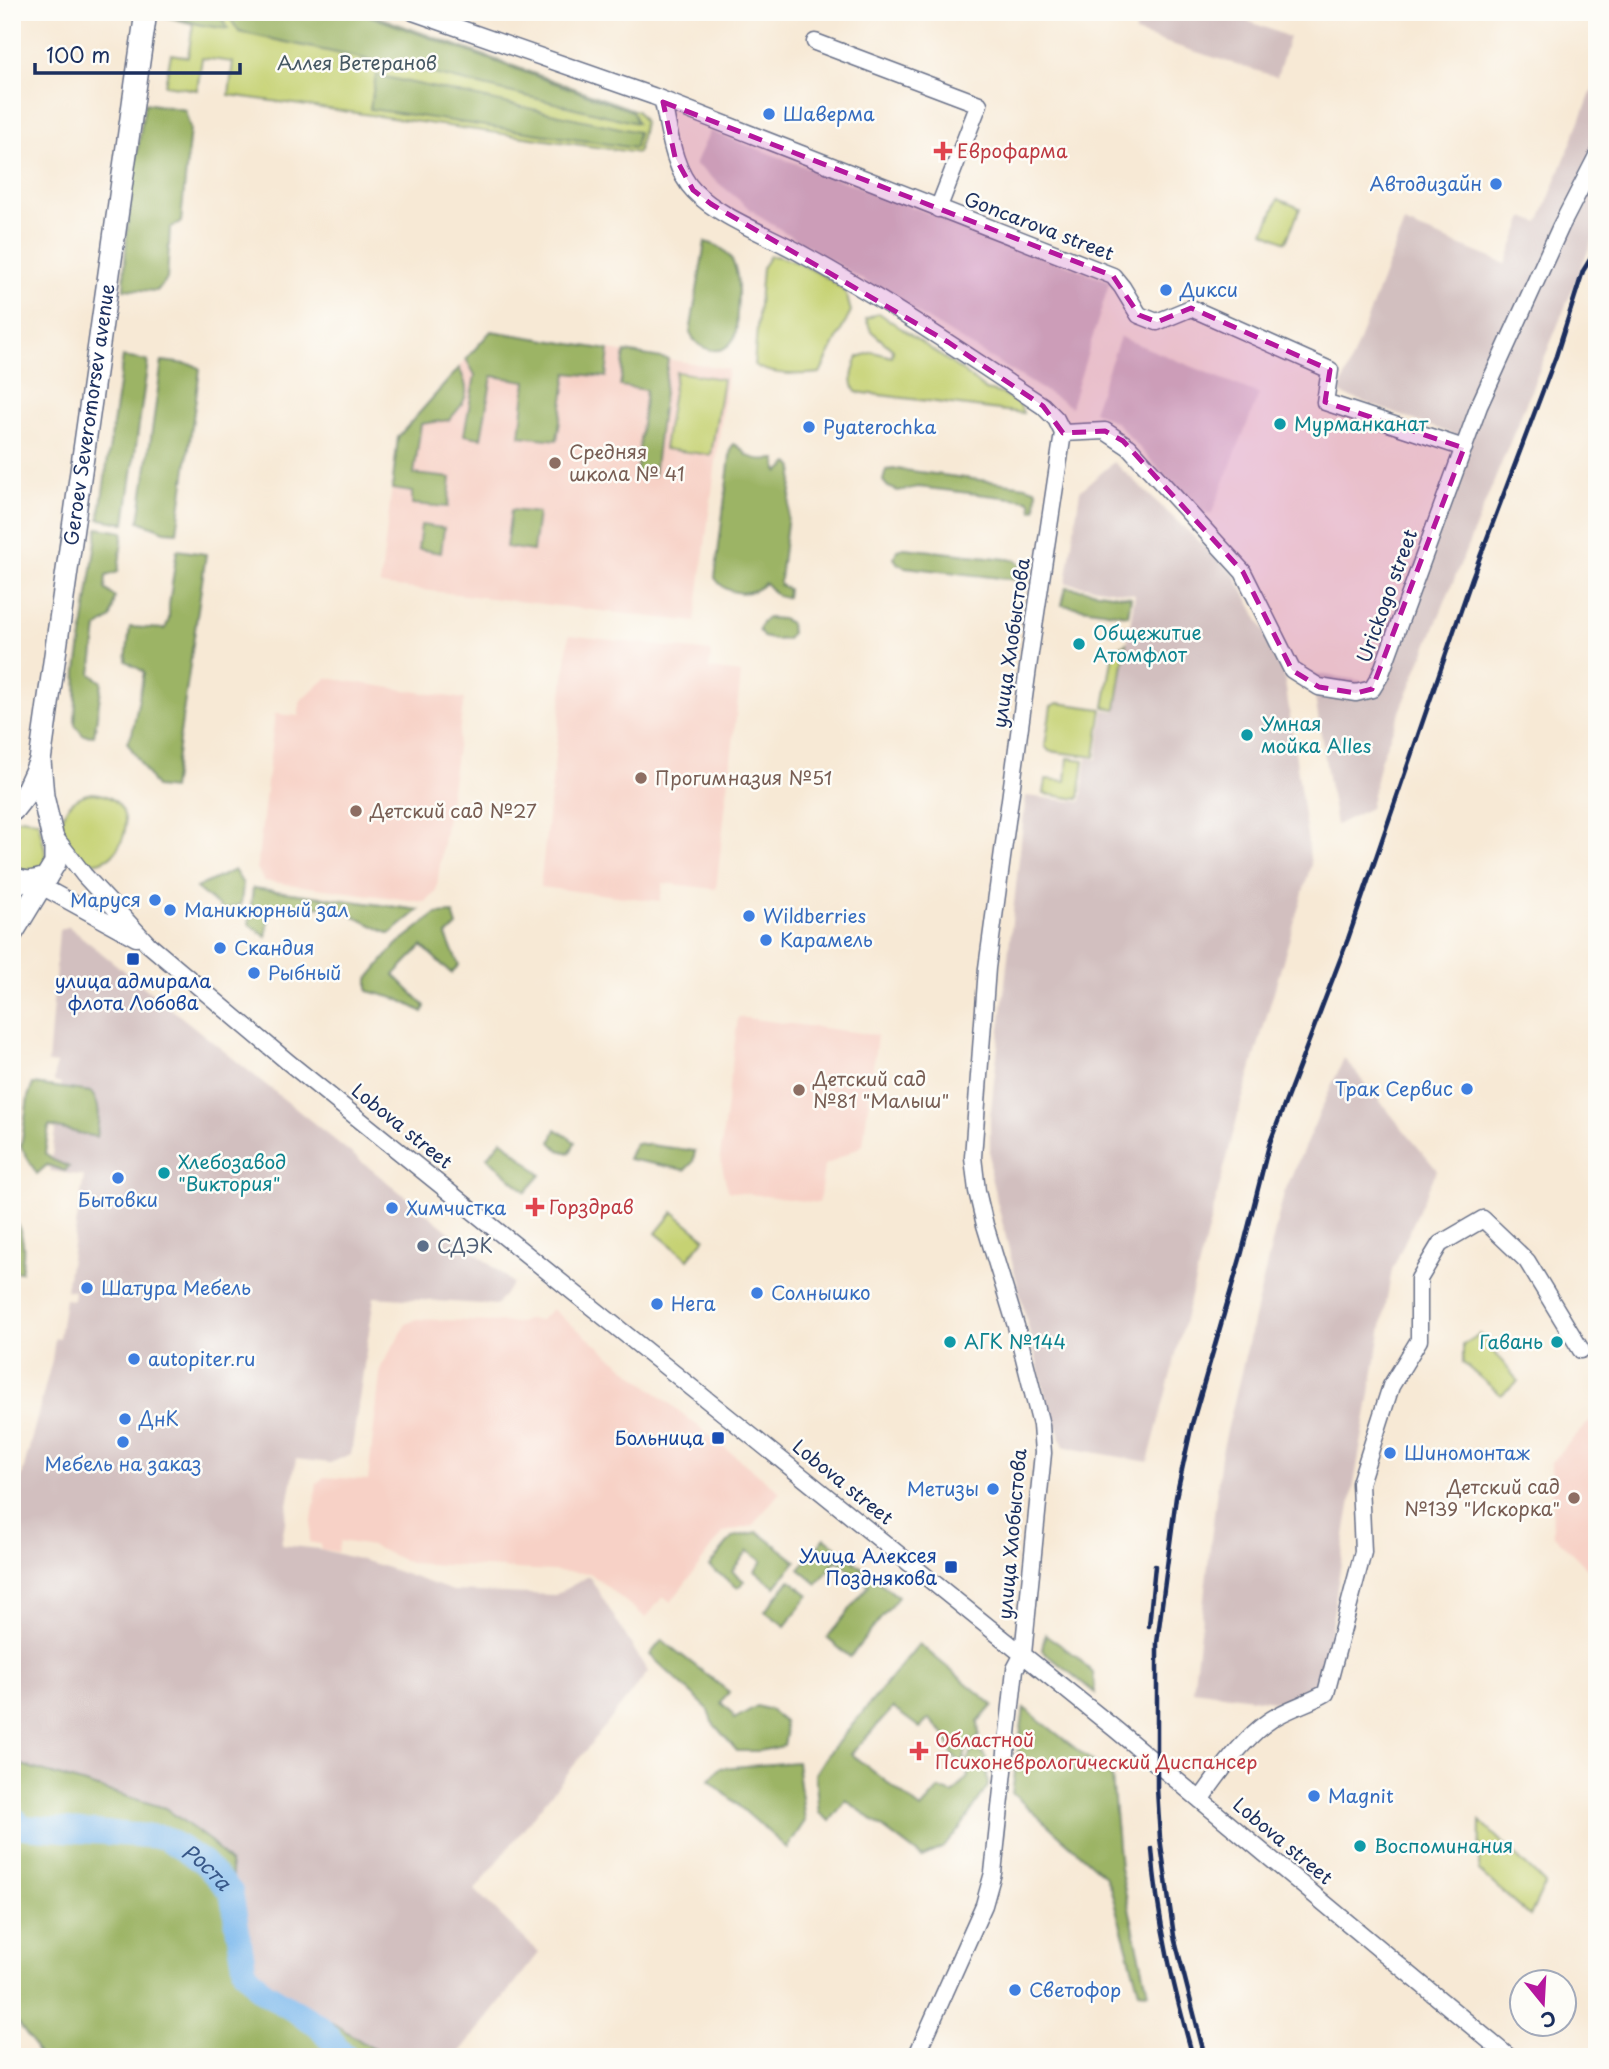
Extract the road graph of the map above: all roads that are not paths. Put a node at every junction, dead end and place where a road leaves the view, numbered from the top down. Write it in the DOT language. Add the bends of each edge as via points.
graph roads {
  1 [pos="146,12"];
  2 [pos="412,12"];
  3 [pos="815,42"];
  4 [pos="663,102"];
  5 [pos="1597,156"];
  6 [pos="938,209"];
  7 [pos="1063,433"];
  8 [pos="1464,448"];
  9 [pos="40,761"];
  10 [pos="13,810"];
  11 [pos="51,829"];
  12 [pos="12,877"];
  13 [pos="40,882"];
  14 [pos="12,931"];
  15 [pos="148,944"];
  16 [pos="1581,1350"];
  17 [pos="1023,1654"];
  18 [pos="1200,1800"];
  19 [pos="916,2057"];
  20 [pos="1509,2057"];
  1 -- 9 [label="main road, Geroev Severomorsev avenue"];
  2 -- 4 [label="street"];
  3 -- 6 [label="street" via="979,104"];
  4 -- 6 [label="street, Goncarova street"];
  4 -- 7 [label="street" via="675,157 693,190 948,342 1043,406"];
  5 -- 8 [label="street, Urickogo street" via="1479,406"];
  6 -- 8 [label="street, Goncarova street" via="1113,276 1139,315 1157,322 1191,308 1331,370 1325,402"];
  7 -- 8 [label="street, Urickogo street" via="1105,431 1123,441 1243,572 1292,670 1319,687 1356,693 1372,689 1380,676"];
  7 -- 17 [label="street, улица Хлобыстова" via="988,968 973,1157 985,1225 1041,1425 1043,1453"];
  9 -- 10 [label="main road, Geroev Severomorsev avenue"];
  9 -- 11 [label="main road"];
  10 -- 11 [label="main road, Geroev Severomorsev avenue" via="34,810"];
  11 -- 13 [label="main road" via="55,863"];
  11 -- 15 [label="street, Lobova street" via="84,875"];
  12 -- 13 [label="main road"];
  13 -- 14 [label="main road"];
  13 -- 15 [label="street, Lobova street"];
  15 -- 17 [label="street, Lobova street"];
  16 -- 18 [label="street" via="1527,1261 1483,1219 1440,1244 1419,1279 1419,1340 1391,1386 1360,1483 1363,1552 1326,1693 1263,1725"];
  17 -- 18 [label="street, Lobova street"];
  17 -- 19 [label="street, улица Хлобыстова" via="1015,1669 993,1873"];
  18 -- 20 [label="street, Lobova street"];
}
